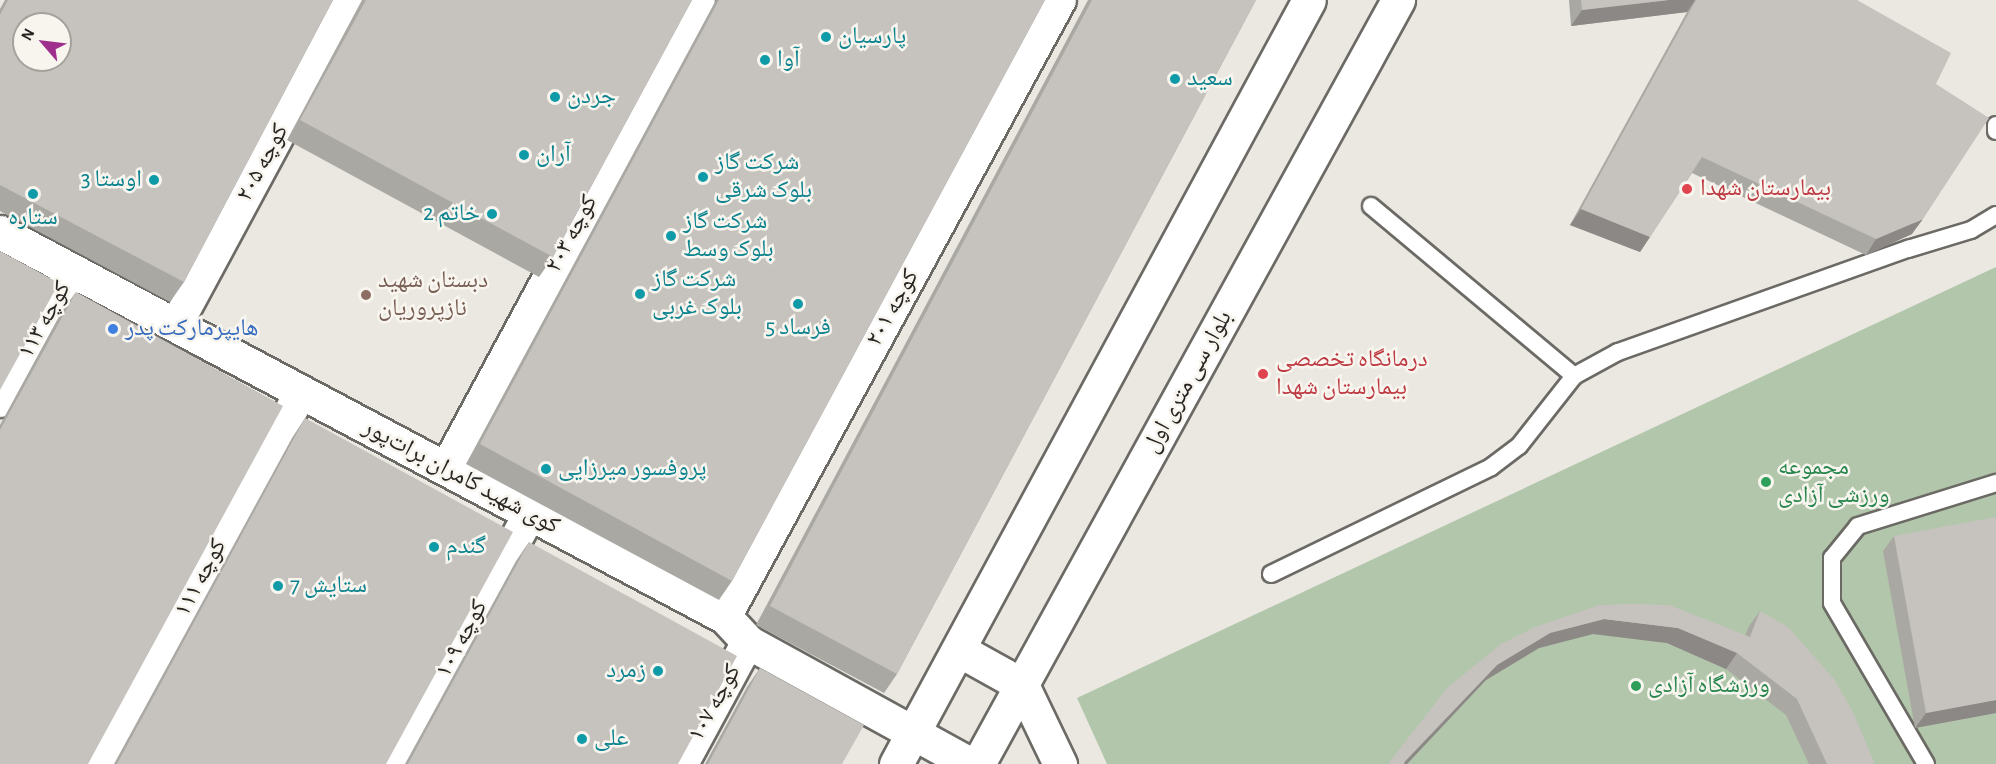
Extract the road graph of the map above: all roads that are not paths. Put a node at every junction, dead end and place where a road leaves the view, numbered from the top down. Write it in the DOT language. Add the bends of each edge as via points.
graph roads {
  1 [pos="351,0"];
  2 [pos="699,0"];
  3 [pos="1060,0"];
  4 [pos="1309,0"];
  5 [pos="1398,0"];
  6 [pos="1996,125"];
  7 [pos="1996,131"];
  8 [pos="1371,206"];
  9 [pos="1996,215"];
  10 [pos="0,232"];
  11 [pos="72,270"];
  12 [pos="176,325"];
  13 [pos="1574,376"];
  14 [pos="301,392"];
  15 [pos="0,401"];
  16 [pos="446,469"];
  17 [pos="1996,483"];
  18 [pos="530,513"];
  19 [pos="1271,574"];
  20 [pos="725,617"];
  21 [pos="748,642"];
  22 [pos="959,650"];
  23 [pos="1022,685"];
  24 [pos="913,733"];
  25 [pos="100,764"];
  26 [pos="394,764"];
  27 [pos="682,764"];
  28 [pos="897,764"];
  29 [pos="970,764"];
  30 [pos="978,764"];
  31 [pos="1060,764"];
  32 [pos="1926,764"];
  1 -- 12 [label="street, کوچه ۲۰۵"];
  2 -- 16 [label="street, کوچه ۲۰۳"];
  3 -- 20 [label="street, کوچه ۲۰۱"];
  4 -- 22 [label="main road"];
  5 -- 23 [label="main road, بلوار سی متری اول"];
  6 -- 7 [label="lane"];
  8 -- 13 [label="lane"];
  9 -- 13 [label="lane" via="1971,230 1618,352"];
  10 -- 11 [label="main road, کوی شهید کامران برات‌پور"];
  11 -- 12 [label="main road, کوی شهید کامران برات‌پور"];
  11 -- 15 [label="street, کوچه ۱۱۳"];
  12 -- 14 [label="main road, کوی شهید کامران برات‌پور"];
  13 -- 19 [label="lane" via="1519,446 1491,467"];
  14 -- 16 [label="main road, کوی شهید کامران برات‌پور"];
  14 -- 25 [label="street, کوچه ۱۱۱"];
  16 -- 18 [label="main road, کوی شهید کامران برات‌پور"];
  17 -- 32 [label="lane" via="1858,526 1832,558 1832,603"];
  18 -- 20 [label="main road, کوی شهید کامران برات‌پور"];
  18 -- 26 [label="street, کوچه ۱۰۹"];
  20 -- 21 [label="main road, کوی شهید کامران برات‌پور"];
  21 -- 24 [label="main road, کوی شهید کامران برات‌پور"];
  21 -- 27 [label="street, کوچه ۱۰۷"];
  22 -- 23 [label="main road"];
  22 -- 24 [label="main road"];
  23 -- 30 [label="main road, بلوار سی متری اول"];
  23 -- 31 [label="main road"];
  24 -- 28 [label="main road"];
  24 -- 29 [label="main road, کوی شهید کامران برات‌پور"];
}
